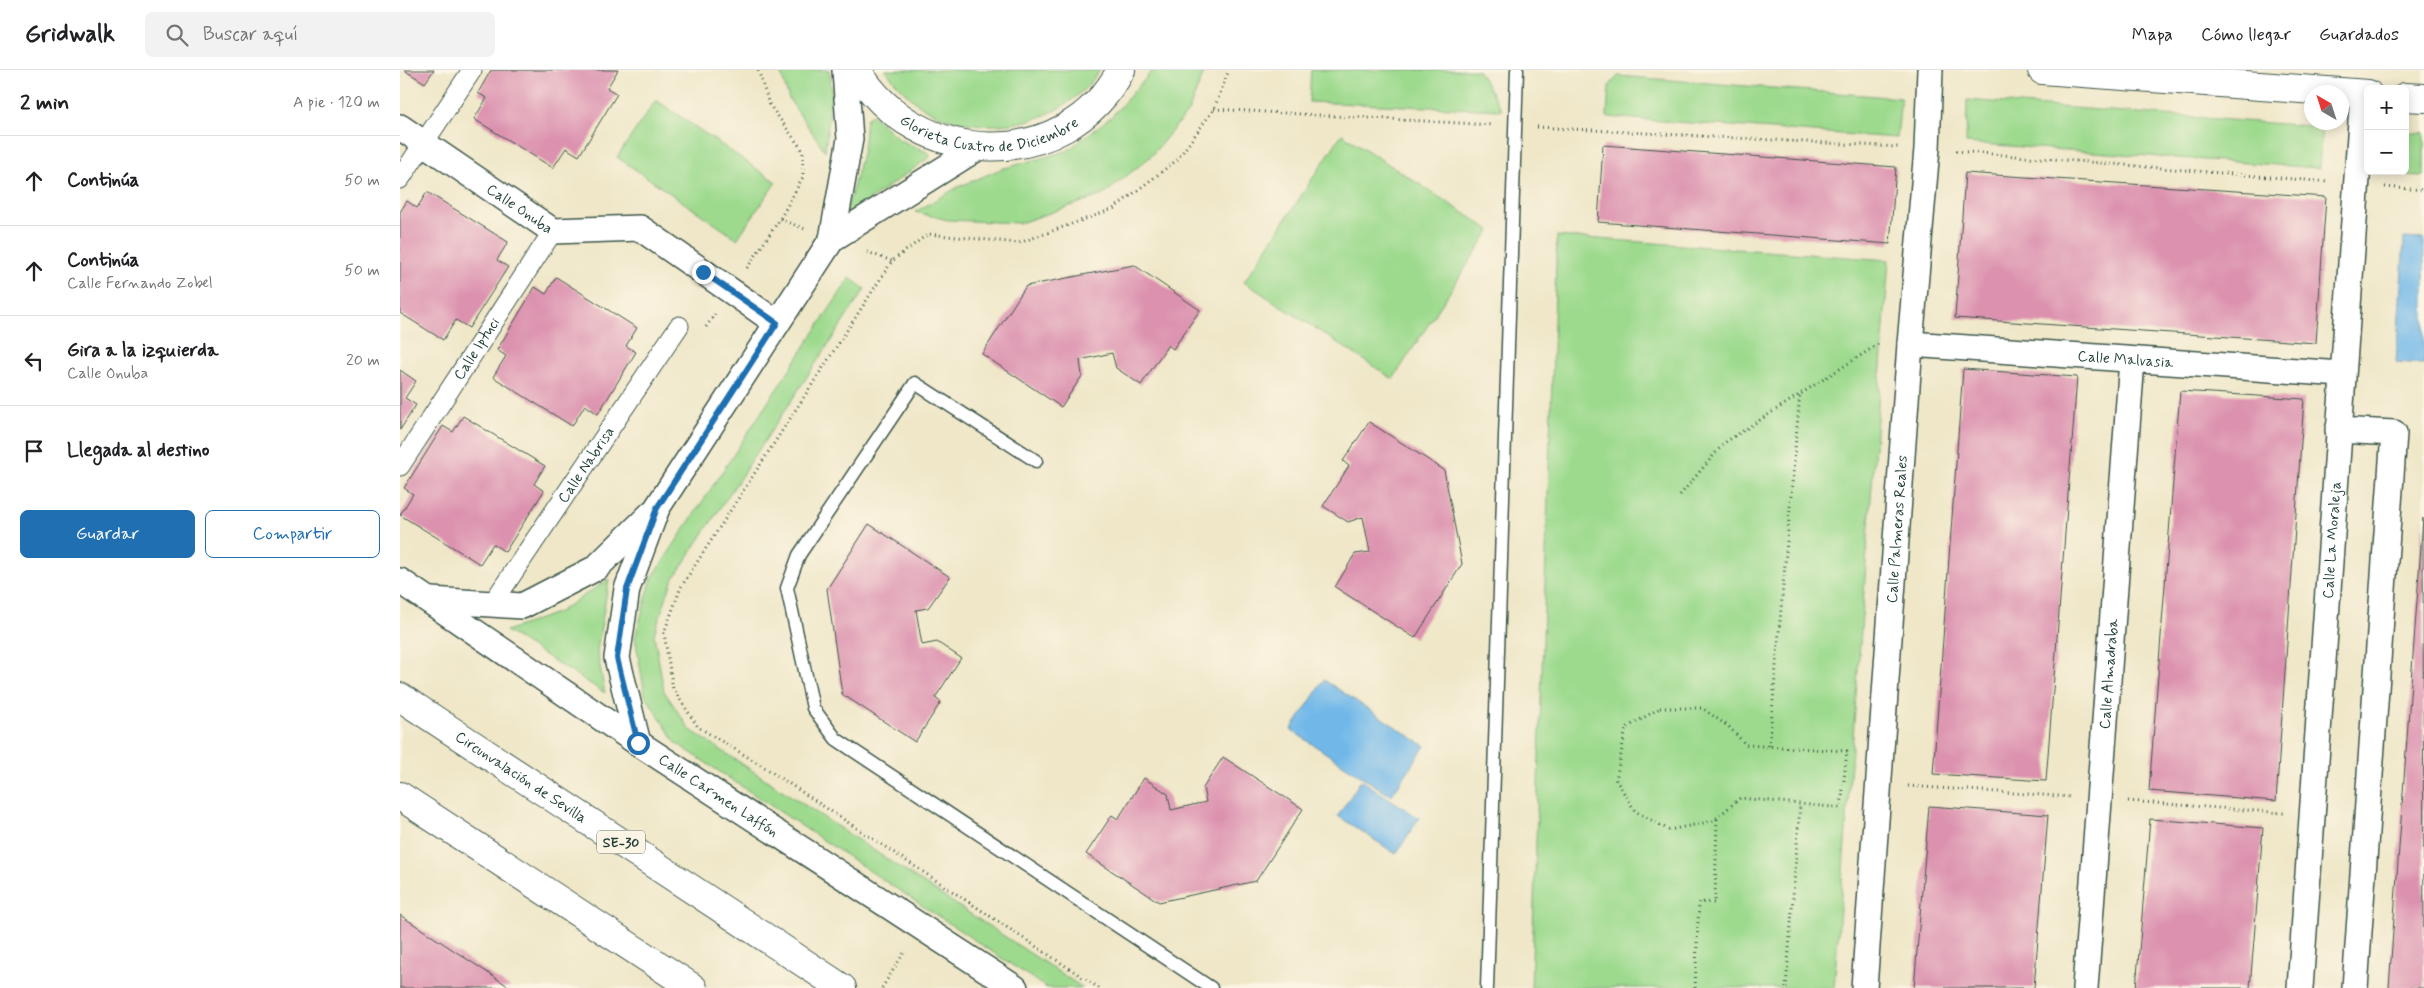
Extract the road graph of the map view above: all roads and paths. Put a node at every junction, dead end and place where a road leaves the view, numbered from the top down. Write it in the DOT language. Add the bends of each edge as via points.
graph roads {
  1 [pos="472,70"];
  2 [pos="758,70"];
  3 [pos="845,70"];
  4 [pos="857,70"];
  5 [pos="1136,70"];
  6 [pos="1228,70"];
  7 [pos="1517,70"];
  8 [pos="1930,70"];
  9 [pos="2042,70"];
  10 [pos="1116,78"];
  11 [pos="2364,94"];
  12 [pos="2364,107"];
  13 [pos="1214,110"];
  14 [pos="1516,126"];
  15 [pos="400,128"];
  16 [pos="423,143"];
  17 [pos="979,147"];
  18 [pos="1927,149"];
  19 [pos="400,179"];
  20 [pos="2358,184"];
  21 [pos="2424,190"];
  22 [pos="780,220"];
  23 [pos="553,231"];
  24 [pos="832,239"];
  25 [pos="892,261"];
  26 [pos="777,323"];
  27 [pos="679,326"];
  28 [pos="1883,341"];
  29 [pos="1910,344"];
  30 [pos="2132,360"];
  31 [pos="2342,374"];
  32 [pos="1800,393"];
  33 [pos="2338,430"];
  34 [pos="1036,461"];
  35 [pos="400,466"];
  36 [pos="1680,495"];
  37 [pos="657,508"];
  38 [pos="400,581"];
  39 [pos="430,600"];
  40 [pos="492,604"];
  41 [pos="400,697"];
  42 [pos="638,743"];
  43 [pos="1768,746"];
  44 [pos="400,796"];
  45 [pos="1800,805"];
  46 [pos="1717,817"];
  47 [pos="693,988"];
  48 [pos="842,988"];
  49 [pos="1016,988"];
  50 [pos="1211,988"];
  51 [pos="1487,988"];
  52 [pos="1695,988"];
  53 [pos="1786,988"];
  54 [pos="1864,988"];
  55 [pos="2086,988"];
  56 [pos="2300,988"];
  57 [pos="2355,988"];
  1 -- 16 [label="street"];
  2 -- 22 [label="path" via="769,104 803,151 803,177"];
  3 -- 24 [label="street" via="850,139"];
  4 -- 17 [label="main road, Glorieta Cuatro de Diciembre" via="880,101 909,124 943,140"];
  5 -- 10 [label="main road, Glorieta Cuatro de Diciembre"];
  6 -- 13 [label="path"];
  7 -- 14 [label="lane"];
  8 -- 18 [label="street, Calle Palmeras Reales"];
  9 -- 11 [label="main road"];
  10 -- 17 [label="main road, Glorieta Cuatro de Diciembre" via="1086,114 1053,134 1017,145"];
  12 -- 20 [label="street, Calle La Moraleja"];
  13 -- 14 [label="path"];
  13 -- 25 [label="path" via="1177,160 1113,209 1020,243 928,234"];
  14 -- 18 [label="path"];
  14 -- 51 [label="lane"];
  15 -- 16 [label="street, Calle Onuba"];
  16 -- 19 [label="street"];
  16 -- 23 [label="street, Calle Onuba"];
  17 -- 24 [label="street"];
  18 -- 20 [label="path"];
  18 -- 29 [label="street, Calle Palmeras Reales"];
  20 -- 21 [label="path"];
  20 -- 31 [label="street, Calle La Moraleja"];
  23 -- 26 [label="street, Calle Onuba" via="640,228"];
  23 -- 35 [label="street, Calle Iptuci"];
  24 -- 26 [label="street"];
  26 -- 37 [label="street"];
  27 -- 40 [label="street, Calle Nabrisa"];
  28 -- 32 [label="path"];
  29 -- 30 [label="street, Calle Malvasia"];
  29 -- 54 [label="street, Calle Palmeras Reales"];
  30 -- 31 [label="street, Calle Malvasia"];
  30 -- 55 [label="street, Calle Almadraba"];
  31 -- 33 [label="street, Calle La Moraleja"];
  32 -- 36 [label="path" via="1724,444"];
  32 -- 43 [label="path"];
  33 -- 56 [label="street, Calle La Moraleja"];
  33 -- 57 [label="street" via="2394,433"];
  34 -- 50 [label="lane" via="914,383 799,555 787,588 813,708 836,739"];
  37 -- 40 [label="street" via="596,568 522,606"];
  37 -- 42 [label="street" via="627,589 617,658"];
  38 -- 39 [label="street, Calle Carmen Laffón"];
  39 -- 40 [label="street"];
  39 -- 42 [label="street, Calle Carmen Laffón"];
  41 -- 48 [label="main road, Circunvalación de Sevilla / SE-30"];
  42 -- 49 [label="street, Calle Carmen Laffón"];
  43 -- 45 [label="path" via="1847,750 1841,808"];
  43 -- 46 [label="path" via="1746,745 1729,727 1702,708 1660,708 1626,728 1616,780 1636,811 1669,830 1713,821"];
  44 -- 47 [label="main road"];
  45 -- 46 [label="path" via="1740,798"];
  45 -- 53 [label="path"];
  46 -- 52 [label="path" via="1715,903 1699,902"];
}
